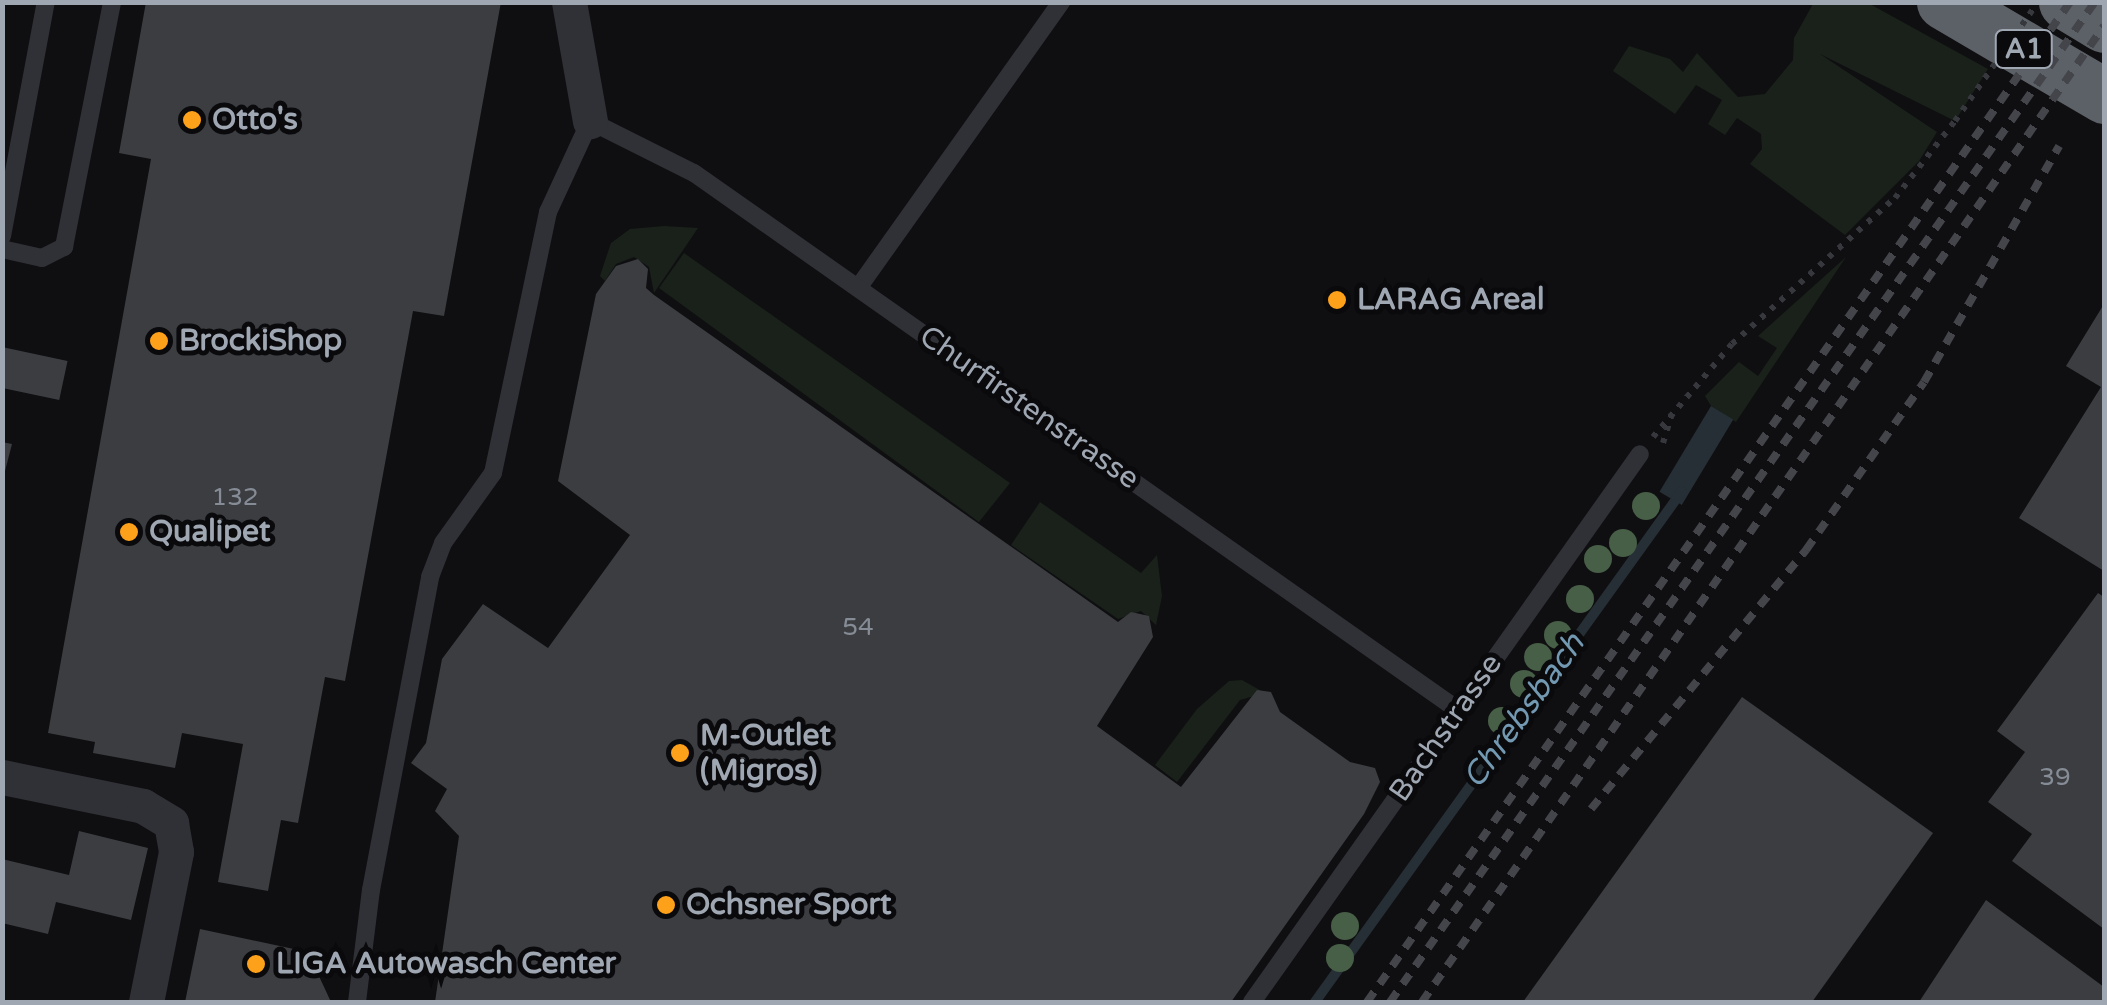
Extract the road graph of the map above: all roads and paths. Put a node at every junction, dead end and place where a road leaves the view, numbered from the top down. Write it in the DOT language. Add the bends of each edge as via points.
graph roads {
  1 [pos="46,2"];
  2 [pos="112,2"];
  3 [pos="570,2"];
  4 [pos="1061,2"];
  5 [pos="1944,2"];
  6 [pos="2038,2"];
  7 [pos="2066,2"];
  8 [pos="2104,25"];
  9 [pos="2104,96"];
  10 [pos="590,121"];
  11 [pos="2,236"];
  12 [pos="2,249"];
  13 [pos="858,288"];
  14 [pos="1640,454"];
  15 [pos="1458,710"];
  16 [pos="2,778"];
  17 [pos="146,1002"];
  18 [pos="357,1002"];
  19 [pos="1252,1002"];
  1 -- 11 [label="lane"];
  2 -- 12 [label="lane" via="64,247 42,258"];
  3 -- 10 [label="street"];
  4 -- 13 [label="lane"];
  5 -- 9 [label="highway, A1"];
  6 -- 14 [label="path, bridge" via="1895,198 1732,344"];
  7 -- 8 [label="highway, A1"];
  10 -- 13 [label="lane, Churfirstenstrasse" via="676,161"];
  10 -- 18 [label="lane" via="548,212 493,473 444,543 430,577 371,890"];
  13 -- 15 [label="lane, Churfirstenstrasse"];
  14 -- 15 [label="lane, Bachstrasse"];
  15 -- 19 [label="lane, Bachstrasse"];
  16 -- 17 [label="street" via="143,806 171,823 176,852"];
}
